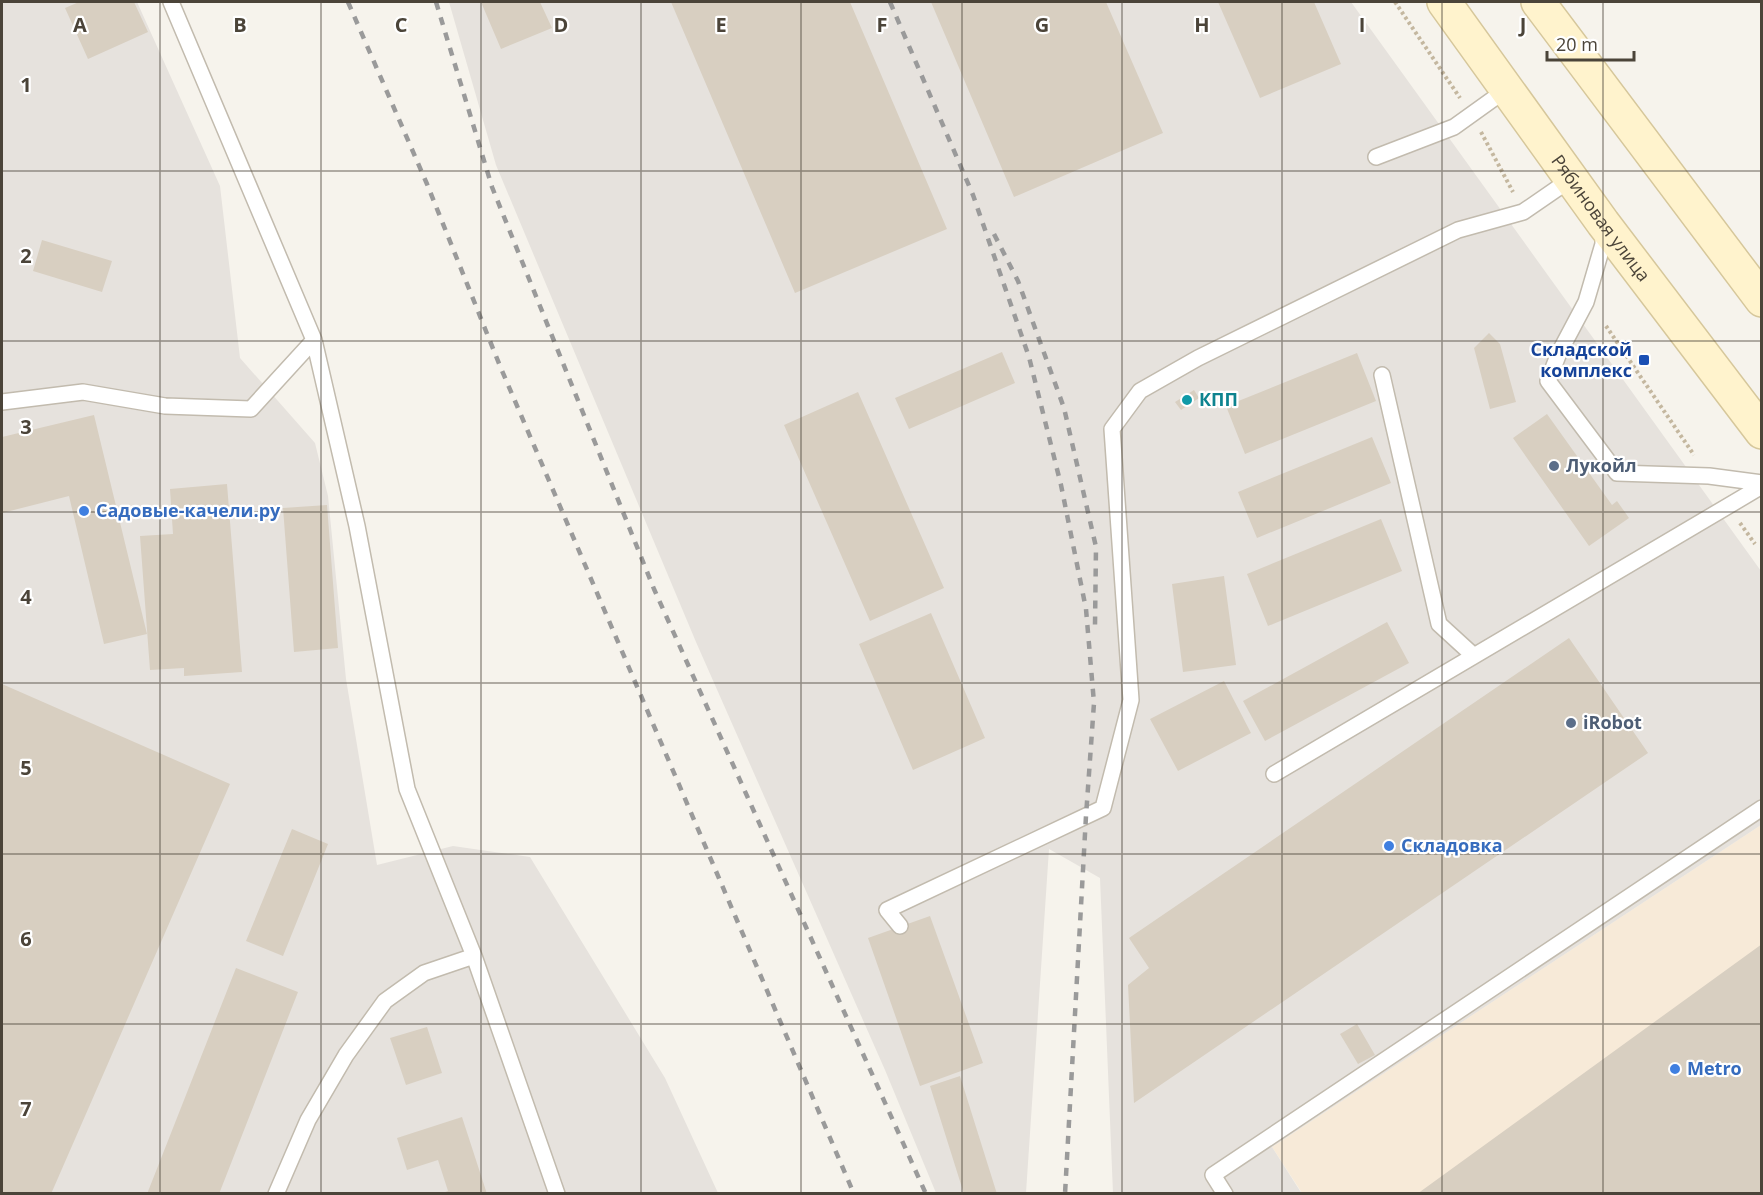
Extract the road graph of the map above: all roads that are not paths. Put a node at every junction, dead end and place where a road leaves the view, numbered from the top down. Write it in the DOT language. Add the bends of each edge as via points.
graph roads {
  1 [pos="171,2"];
  2 [pos="1444,2"];
  3 [pos="1538,2"];
  4 [pos="1507,89"];
  5 [pos="1376,158"];
  6 [pos="1570,179"];
  7 [pos="1603,223"];
  8 [pos="1761,300"];
  9 [pos="314,340"];
  10 [pos="1382,375"];
  11 [pos="2,402"];
  12 [pos="1761,432"];
  13 [pos="1761,485"];
  14 [pos="1474,656"];
  15 [pos="1274,774"];
  16 [pos="1761,808"];
  17 [pos="900,926"];
  18 [pos="474,956"];
  19 [pos="276,1194"];
  20 [pos="557,1194"];
  21 [pos="1225,1194"];
  1 -- 9 [label="lane"];
  2 -- 4 [label="main road, Рябиновая улица"];
  3 -- 8 [label="main road"];
  4 -- 5 [label="lane" via="1454,127"];
  4 -- 6 [label="main road, Рябиновая улица"];
  6 -- 7 [label="main road, Рябиновая улица"];
  6 -- 17 [label="lane" via="1523,212 1458,230 1208,352 1140,391 1112,429 1131,699 1103,808 888,910"];
  7 -- 12 [label="main road, Рябиновая улица"];
  7 -- 13 [label="lane" via="1603,244 1586,302 1548,381 1617,474 1709,476"];
  9 -- 11 [label="lane" via="251,409 165,406 83,392"];
  9 -- 18 [label="lane" via="357,526 407,789"];
  10 -- 14 [label="lane" via="1438,624"];
  13 -- 14 [label="lane"];
  14 -- 15 [label="lane"];
  16 -- 21 [label="lane" via="1213,1175"];
  18 -- 19 [label="lane" via="424,973 385,1001 346,1055 308,1120"];
  18 -- 20 [label="lane"];
}
